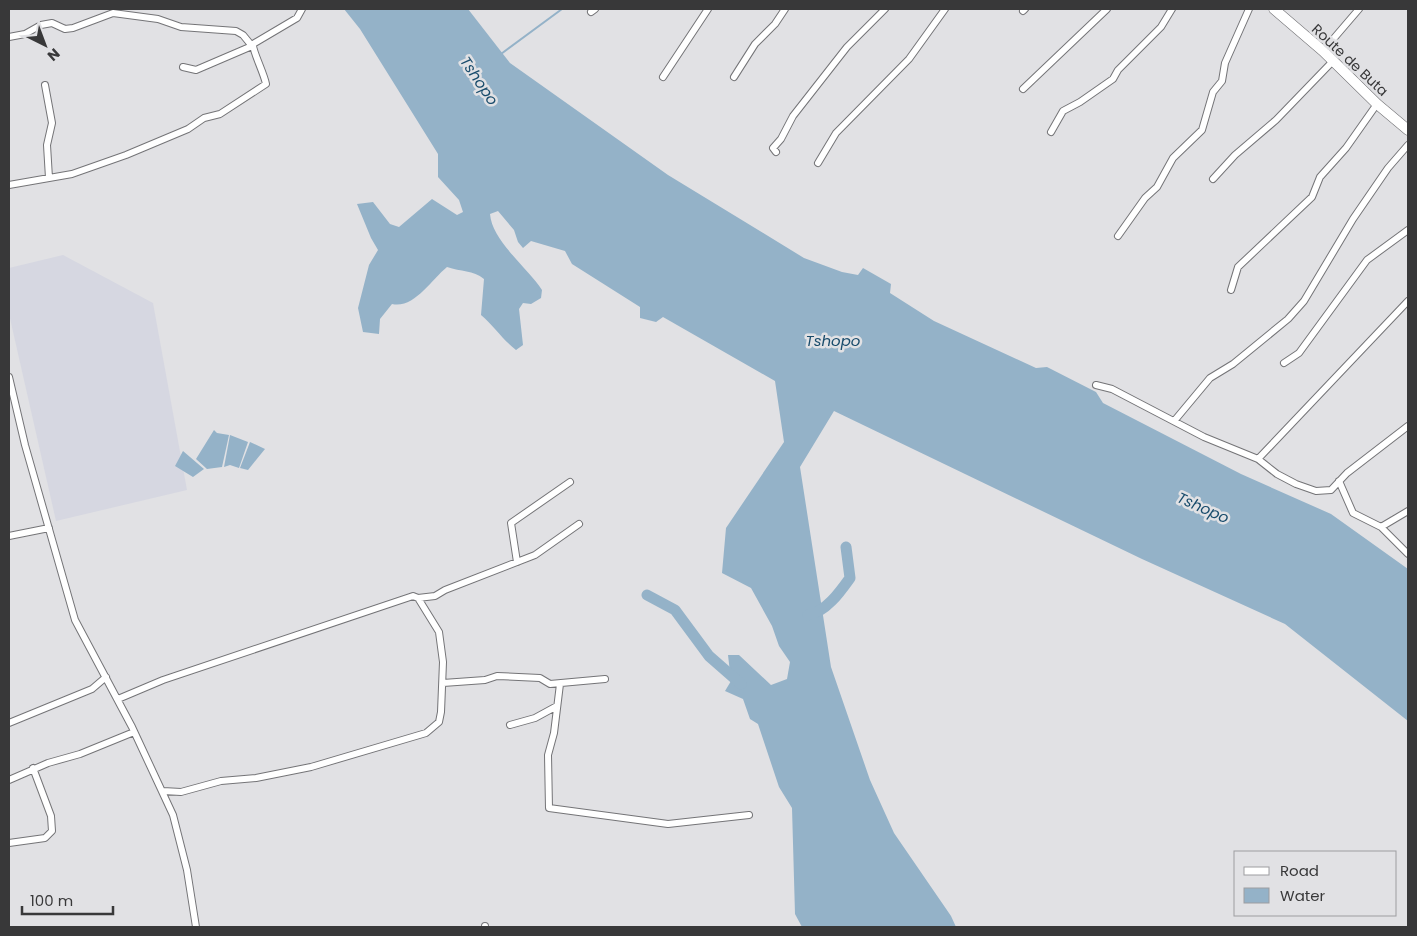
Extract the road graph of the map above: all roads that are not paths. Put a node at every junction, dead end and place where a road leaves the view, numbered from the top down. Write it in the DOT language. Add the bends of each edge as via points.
graph roads {
  1 [pos="302,9"];
  2 [pos="708,9"];
  3 [pos="785,9"];
  4 [pos="885,9"];
  5 [pos="945,9"];
  6 [pos="1107,9"];
  7 [pos="1172,9"];
  8 [pos="1250,9"];
  9 [pos="1274,9"];
  10 [pos="1359,9"];
  11 [pos="9,37"];
  12 [pos="252,46"];
  13 [pos="1323,51"];
  14 [pos="1333,61"];
  15 [pos="183,67"];
  16 [pos="663,77"];
  17 [pos="734,77"];
  18 [pos="45,85"];
  19 [pos="1024,90"];
  20 [pos="1377,104"];
  21 [pos="1408,130"];
  22 [pos="1051,132"];
  23 [pos="1408,145"];
  24 [pos="776,152"];
  25 [pos="818,163"];
  26 [pos="49,178"];
  27 [pos="1214,179"];
  28 [pos="9,185"];
  29 [pos="1408,230"];
  30 [pos="1118,236"];
  31 [pos="1232,290"];
  32 [pos="1408,301"];
  33 [pos="1284,363"];
  34 [pos="9,378"];
  35 [pos="1096,386"];
  36 [pos="1175,420"];
  37 [pos="1408,426"];
  38 [pos="1258,459"];
  39 [pos="1339,481"];
  40 [pos="570,482"];
  41 [pos="1408,511"];
  42 [pos="579,524"];
  43 [pos="49,528"];
  44 [pos="1380,528"];
  45 [pos="9,536"];
  46 [pos="1408,554"];
  47 [pos="517,562"];
  48 [pos="418,598"];
  49 [pos="106,678"];
  50 [pos="605,679"];
  51 [pos="442,683"];
  52 [pos="560,684"];
  53 [pos="118,699"];
  54 [pos="557,706"];
  55 [pos="9,723"];
  56 [pos="510,725"];
  57 [pos="134,732"];
  58 [pos="33,768"];
  59 [pos="9,780"];
  60 [pos="163,791"];
  61 [pos="749,815"];
  62 [pos="9,843"];
  63 [pos="196,927"];
  1 -- 12 [label="street" via="297,18"];
  2 -- 16 [label="street"];
  3 -- 17 [label="street"];
  4 -- 24 [label="street" via="851,43 804,102 773,148"];
  5 -- 25 [label="street" via="909,59 836,133"];
  6 -- 19 [label="street"];
  7 -- 22 [label="street" via="1161,27 1113,79 1063,111"];
  8 -- 30 [label="street" via="1225,64 1223,77 1212,92 1202,130 1173,158 1157,187"];
  9 -- 13 [label="highway, Route de Buta"];
  10 -- 13 [label="street"];
  11 -- 12 [label="street" via="52,23 65,29 73,28 113,13 158,19 181,26 236,31"];
  12 -- 15 [label="street" via="196,70"];
  12 -- 26 [label="street" via="266,84 250,95 220,114 204,118 188,129 126,155 72,174"];
  13 -- 14 [label="highway, Route de Buta"];
  14 -- 20 [label="highway, Route de Buta"];
  14 -- 27 [label="street"];
  18 -- 26 [label="street" via="52,123 47,145"];
  20 -- 21 [label="highway, Route de Buta"];
  20 -- 31 [label="street" via="1320,178 1312,197 1238,267"];
  23 -- 36 [label="street" via="1353,219 1304,301 1288,319 1233,364 1210,378"];
  26 -- 28 [label="street"];
  29 -- 33 [label="street" via="1370,256 1299,353"];
  32 -- 38 [label="street"];
  34 -- 43 [label="street"];
  35 -- 36 [label="street" via="1112,390"];
  36 -- 38 [label="street"];
  37 -- 39 [label="street"];
  38 -- 39 [label="street" via="1277,474 1313,490 1331,490"];
  39 -- 44 [label="street" via="1352,513"];
  40 -- 47 [label="street" via="511,523"];
  41 -- 44 [label="street"];
  42 -- 47 [label="street" via="535,555"];
  43 -- 45 [label="street"];
  43 -- 49 [label="street" via="76,620"];
  44 -- 46 [label="street"];
  47 -- 48 [label="street" via="436,596"];
  48 -- 51 [label="street" via="439,632 444,662"];
  48 -- 53 [label="street" via="413,596 170,677"];
  49 -- 53 [label="street"];
  49 -- 55 [label="street" via="92,689"];
  50 -- 52 [label="street"];
  51 -- 52 [label="street" via="497,676 540,678 550,684"];
  51 -- 60 [label="street" via="439,722 426,733 311,767 221,781 181,792"];
  52 -- 54 [label="street"];
  53 -- 57 [label="street"];
  54 -- 56 [label="street" via="535,718"];
  54 -- 61 [label="street" via="548,755 549,808 668,824"];
  57 -- 58 [label="street" via="80,754"];
  57 -- 60 [label="street"];
  58 -- 59 [label="street"];
  58 -- 62 [label="street" via="51,816 52,831 45,838"];
  60 -- 63 [label="street" via="188,870"];
}
